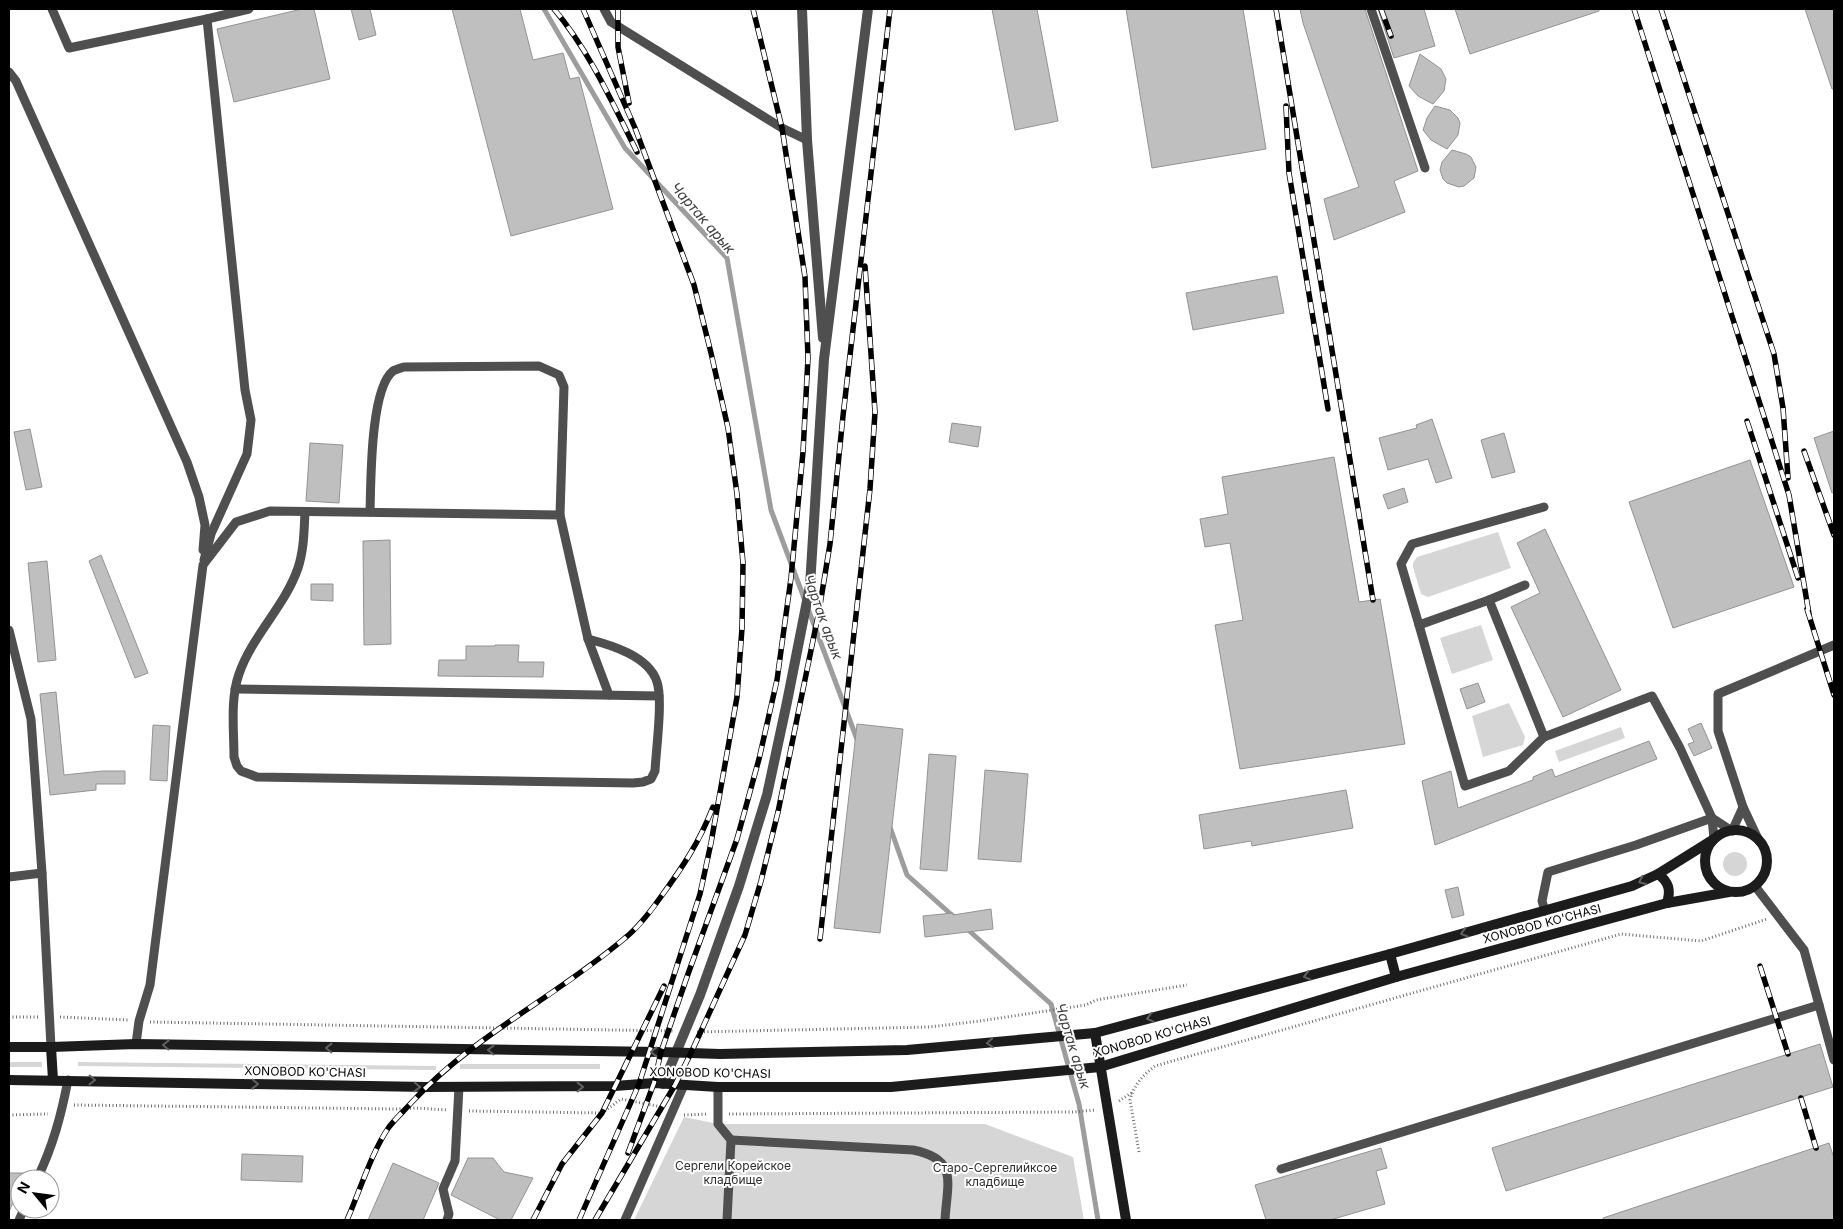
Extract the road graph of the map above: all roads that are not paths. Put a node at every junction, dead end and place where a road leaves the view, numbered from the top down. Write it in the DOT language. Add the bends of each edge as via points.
graph roads {
  1 [pos="52,9"];
  2 [pos="249,9"];
  3 [pos="604,9"];
  4 [pos="802,9"];
  5 [pos="868,9"];
  6 [pos="1371,9"];
  7 [pos="206,20"];
  8 [pos="9,72"];
  9 [pos="807,140"];
  10 [pos="1425,168"];
  11 [pos="824,359"];
  12 [pos="1544,507"];
  13 [pos="305,512"];
  14 [pos="370,512"];
  15 [pos="560,515"];
  16 [pos="202,565"];
  17 [pos="1525,585"];
  18 [pos="1489,600"];
  19 [pos="1419,626"];
  20 [pos="9,630"];
  21 [pos="588,639"];
  22 [pos="1834,645"];
  23 [pos="235,689"];
  24 [pos="609,695"];
  25 [pos="659,696"];
  26 [pos="1544,737"];
  27 [pos="1743,807"];
  28 [pos="1712,818"];
  29 [pos="1732,831"];
  30 [pos="1714,839"];
  31 [pos="1759,840"];
  32 [pos="42,873"];
  33 [pos="1658,874"];
  34 [pos="9,877"];
  35 [pos="1755,886"];
  36 [pos="1729,892"];
  37 [pos="1667,903"];
  38 [pos="1543,906"];
  39 [pos="1390,954"];
  40 [pos="1396,977"];
  41 [pos="1819,1005"];
  42 [pos="1095,1033"];
  43 [pos="136,1044"];
  44 [pos="9,1047"];
  45 [pos="51,1048"];
  46 [pos="676,1053"];
  47 [pos="1834,1060"];
  48 [pos="1100,1067"];
  49 [pos="9,1080"];
  50 [pos="53,1080"];
  51 [pos="68,1080"];
  52 [pos="663,1084"];
  53 [pos="684,1085"];
  54 [pos="459,1086"];
  55 [pos="718,1087"];
  56 [pos="731,1140"];
  57 [pos="41,1169"];
  58 [pos="1281,1169"];
  59 [pos="447,1220"];
  60 [pos="625,1220"];
  61 [pos="727,1220"];
  62 [pos="945,1220"];
  63 [pos="1126,1220"];
  1 -- 7 [label="lane" via="69,48"];
  2 -- 7 [label="lane"];
  3 -- 9 [label="lane" via="611,22 782,128"];
  4 -- 9 [label="street"];
  5 -- 11 [label="street"];
  6 -- 10 [label="lane"];
  7 -- 16 [label="lane" via="245,390 252,420 247,454 211,534"];
  8 -- 16 [label="lane" via="16,81 187,462 205,525"];
  9 -- 11 [label="street"];
  11 -- 46 [label="street" via="810,586 788,702 767,794 742,877"];
  12 -- 19 [label="lane" via="1412,544 1401,564"];
  13 -- 14 [label="lane"];
  13 -- 16 [label="lane" via="270,511 236,522"];
  13 -- 23 [label="lane" via="298,568 247,653"];
  14 -- 15 [label="lane"];
  14 -- 15 [label="lane" via="374,431 386,380 394,371 404,367 539,366 559,375 564,386"];
  15 -- 21 [label="lane"];
  16 -- 43 [label="lane" via="150,985"];
  17 -- 18 [label="lane"];
  18 -- 19 [label="lane"];
  18 -- 26 [label="lane"];
  19 -- 26 [label="lane" via="1466,786 1509,771"];
  20 -- 32 [label="lane" via="31,719"];
  21 -- 24 [label="lane"];
  21 -- 25 [label="lane" via="610,644 635,657 657,681"];
  22 -- 27 [label="lane" via="1718,694 1718,731"];
  23 -- 24 [label="lane"];
  23 -- 25 [label="lane" via="236,766 257,777 643,782 651,779 655,770"];
  24 -- 25 [label="lane"];
  26 -- 28 [label="lane" via="1652,696"];
  27 -- 29 [label="lane"];
  27 -- 31 [label="lane"];
  28 -- 29 [label="lane"];
  28 -- 30 [label="lane"];
  28 -- 38 [label="lane" via="1548,872"];
  29 -- 30 [label="street, XONOBOD KO'CHASI"];
  29 -- 31 [label="street" via="1751,834"];
  30 -- 33 [label="street, XONOBOD KO'CHASI"];
  30 -- 36 [label="street" via="1708,847 1705,866 1714,883"];
  31 -- 35 [label="street" via="1767,859 1762,878"];
  32 -- 34 [label="lane"];
  32 -- 45 [label="lane"];
  33 -- 37 [label="street" via="1669,886"];
  33 -- 38 [label="street, XONOBOD KO'CHASI, one-way" via="1632,886"];
  35 -- 36 [label="street, XONOBOD KO'CHASI"];
  35 -- 41 [label="lane" via="1804,950"];
  36 -- 37 [label="street, XONOBOD KO'CHASI"];
  37 -- 40 [label="street, XONOBOD KO'CHASI"];
  38 -- 39 [label="street, XONOBOD KO'CHASI, one-way"];
  39 -- 40 [label="street"];
  39 -- 42 [label="street, XONOBOD KO'CHASI, one-way"];
  40 -- 48 [label="street, XONOBOD KO'CHASI"];
  41 -- 47 [label="lane"];
  41 -- 58 [label="lane"];
  42 -- 46 [label="street, XONOBOD KO'CHASI, one-way" via="907,1050"];
  42 -- 48 [label="street"];
  43 -- 45 [label="street, XONOBOD KO'CHASI"];
  46 -- 43 [label="street, XONOBOD KO'CHASI, one-way"];
  44 -- 45 [label="street, XONOBOD KO'CHASI"];
  45 -- 50 [label="street"];
  46 -- 52 [label="street"];
  48 -- 55 [label="street, XONOBOD KO'CHASI" via="891,1087"];
  48 -- 63 [label="street"];
  49 -- 50 [label="street, XONOBOD KO'CHASI"];
  50 -- 51 [label="street, XONOBOD KO'CHASI"];
  51 -- 54 [label="street, XONOBOD KO'CHASI, one-way"];
  51 -- 57 [label="lane" via="50,1150"];
  52 -- 53 [label="street, XONOBOD KO'CHASI"];
  54 -- 52 [label="street, XONOBOD KO'CHASI, one-way"];
  53 -- 55 [label="street, XONOBOD KO'CHASI"];
  53 -- 60 [label="lane"];
  54 -- 59 [label="lane" via="455,1161 442,1189 449,1214"];
  55 -- 56 [label="lane" via="718,1124"];
  56 -- 61 [label="lane"];
  56 -- 62 [label="lane" via="913,1150 930,1154 944,1164 947,1172"];
}
